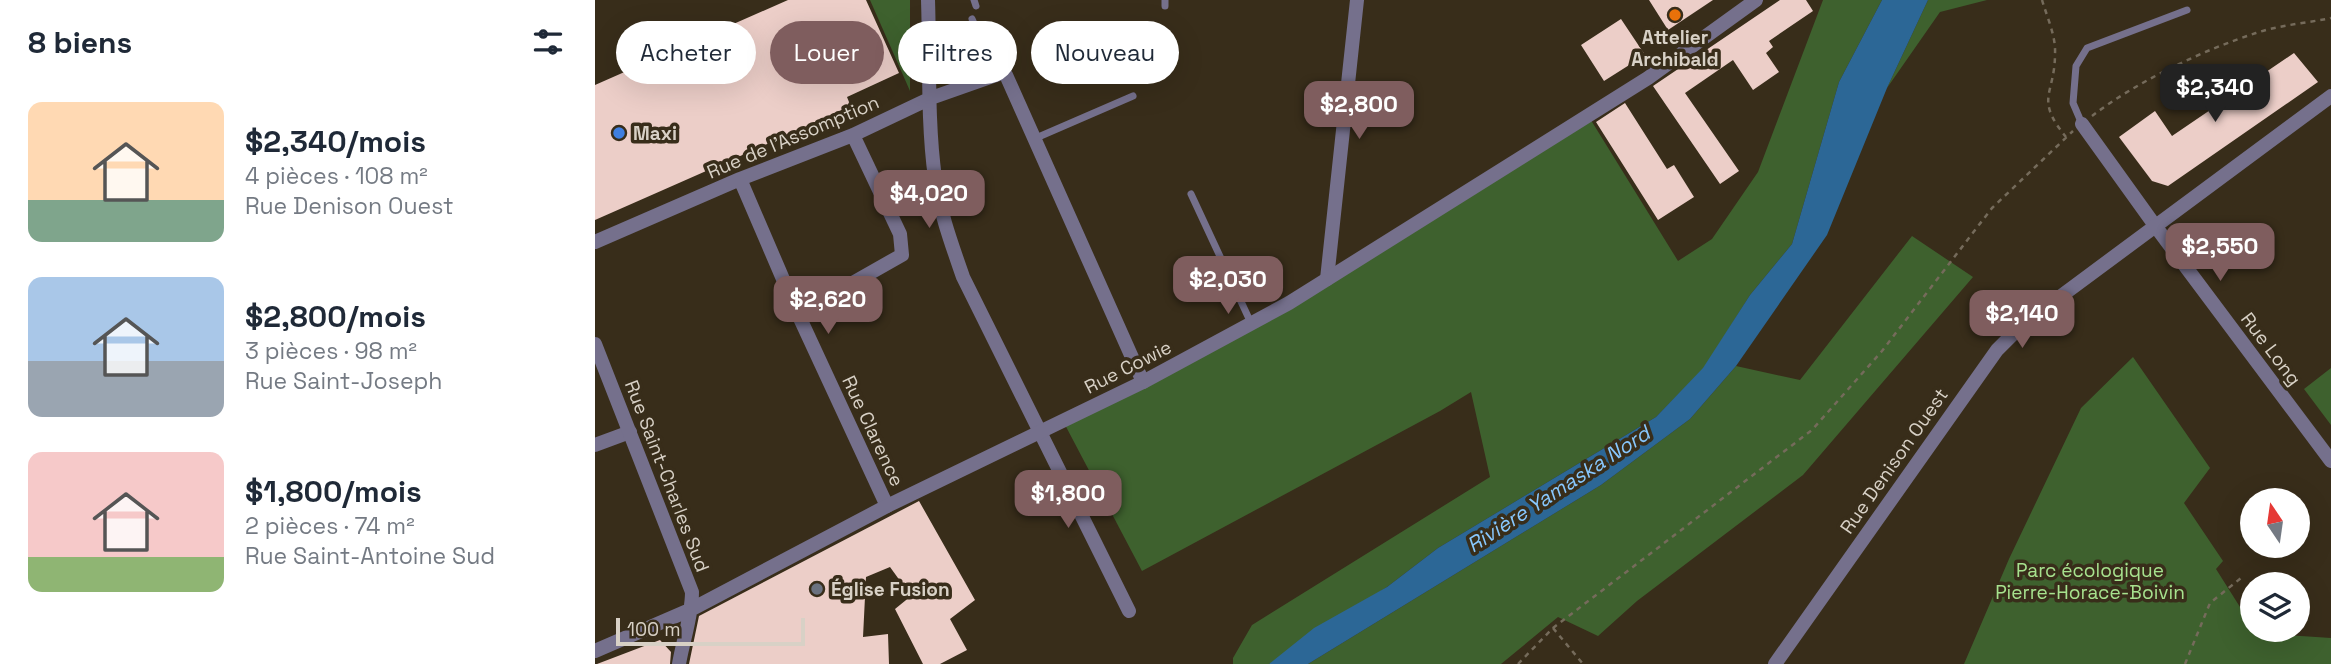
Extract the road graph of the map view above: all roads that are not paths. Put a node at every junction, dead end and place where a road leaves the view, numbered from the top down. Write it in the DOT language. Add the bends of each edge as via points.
graph roads {
  1 [pos="928,0"];
  2 [pos="1357,0"];
  3 [pos="1756,0"];
  4 [pos="2187,10"];
  5 [pos="969,84"];
  6 [pos="1010,84"];
  7 [pos="1133,96"];
  8 [pos="2331,96"];
  9 [pos="931,98"];
  10 [pos="2082,124"];
  11 [pos="853,135"];
  12 [pos="1036,138"];
  13 [pos="740,179"];
  14 [pos="1191,194"];
  15 [pos="2156,227"];
  16 [pos="595,242"];
  17 [pos="1327,279"];
  18 [pos="798,314"];
  19 [pos="1251,324"];
  20 [pos="595,344"];
  21 [pos="1143,382"];
  22 [pos="630,432"];
  23 [pos="1039,432"];
  24 [pos="595,445"];
  25 [pos="2331,461"];
  26 [pos="887,506"];
  27 [pos="692,609"];
  28 [pos="1129,611"];
  29 [pos="595,651"];
  30 [pos="678,664"];
  31 [pos="1775,664"];
  1 -- 9 [label="street"];
  2 -- 17 [label="street"];
  3 -- 17 [label="street, Rue Cowie" via="1618,97"];
  4 -- 10 [label="lane" via="2087,48 2076,66 2073,103"];
  5 -- 9 [label="street, Rue de l'Assomption"];
  6 -- 12 [label="street"];
  7 -- 12 [label="lane"];
  8 -- 15 [label="street, Rue Denison Ouest"];
  9 -- 11 [label="street, Rue de l'Assomption"];
  9 -- 23 [label="street" via="935,178 944,219 963,277"];
  10 -- 15 [label="street, Rue Long"];
  11 -- 13 [label="street, Rue de l'Assomption"];
  11 -- 18 [label="street" via="900,234 902,255"];
  12 -- 21 [label="street"];
  13 -- 16 [label="street, Rue de l'Assomption"];
  13 -- 18 [label="street, Rue Clarence"];
  14 -- 19 [label="lane"];
  15 -- 25 [label="street, Rue Long"];
  15 -- 31 [label="street, Rue Denison Ouest" via="2022,325 1997,350"];
  17 -- 19 [label="street, Rue Cowie"];
  18 -- 26 [label="street, Rue Clarence"];
  19 -- 21 [label="street, Rue Cowie"];
  20 -- 22 [label="street, Rue Saint-Charles Sud"];
  21 -- 23 [label="street, Rue Cowie"];
  22 -- 24 [label="street"];
  22 -- 27 [label="street, Rue Saint-Charles Sud" via="692,592"];
  23 -- 26 [label="street, Rue Cowie"];
  23 -- 28 [label="street"];
  26 -- 27 [label="street, Rue Cowie"];
  27 -- 29 [label="street, Rue Cowie"];
  27 -- 30 [label="street, Rue Saint-Charles Sud"];
}
